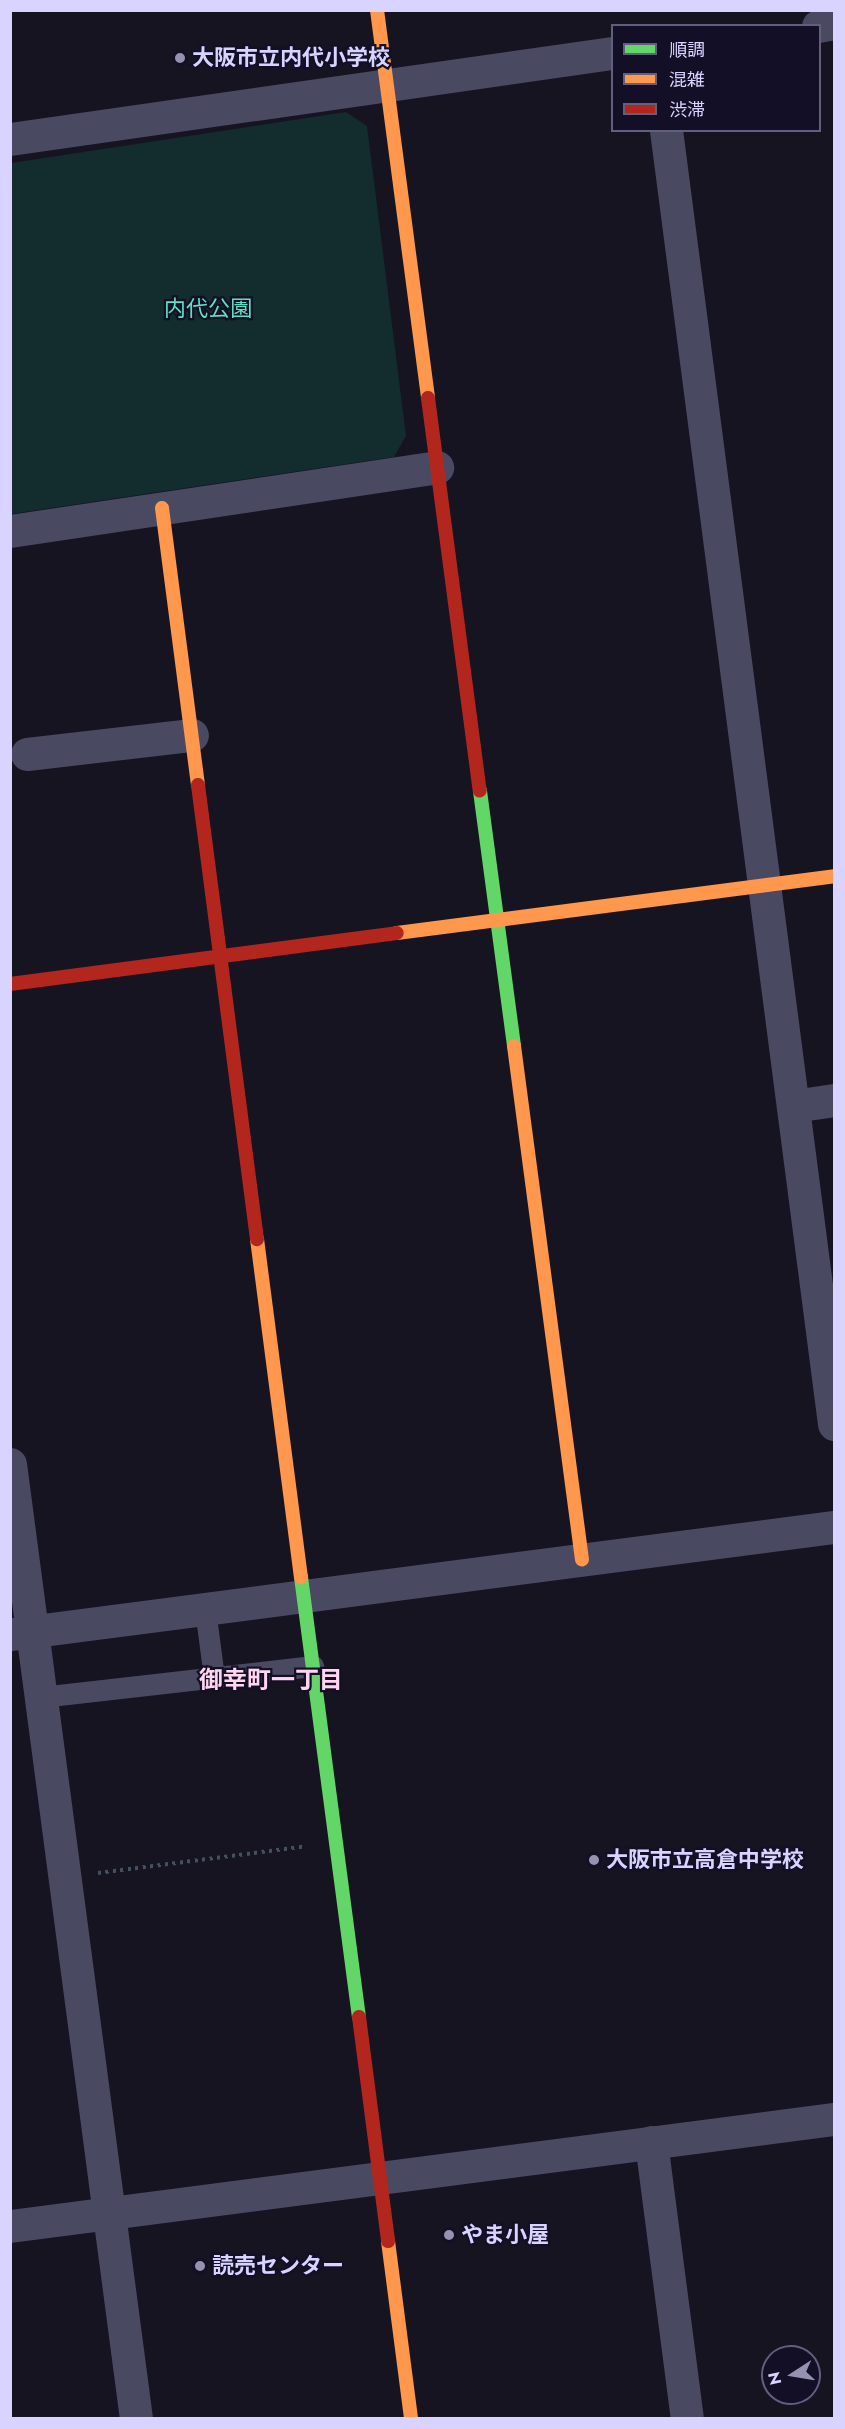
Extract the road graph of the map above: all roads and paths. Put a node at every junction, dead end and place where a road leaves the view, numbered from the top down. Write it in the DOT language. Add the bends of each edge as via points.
graph roads {
  1 [pos="377,10"];
  2 [pos="611,53"];
  3 [pos="387,82"];
  4 [pos="666,132"];
  5 [pos="10,139"];
  6 [pos="437,467"];
  7 [pos="162,508"];
  8 [pos="10,531"];
  9 [pos="192,735"];
  10 [pos="27,754"];
  11 [pos="834,876"];
  12 [pos="764,885"];
  13 [pos="498,920"];
  14 [pos="220,956"];
  15 [pos="10,984"];
  16 [pos="834,1100"];
  17 [pos="793,1106"];
  18 [pos="834,1424"];
  19 [pos="10,1464"];
  20 [pos="834,1527"];
  21 [pos="582,1560"];
  22 [pos="304,1596"];
  23 [pos="205,1609"];
  24 [pos="21,1633"];
  25 [pos="313,1666"];
  26 [pos="214,1677"];
  27 [pos="41,1698"];
  28 [pos="336,1842"];
  29 [pos="65,1877"];
  30 [pos="834,2119"];
  31 [pos="651,2142"];
  32 [pos="380,2178"];
  33 [pos="109,2214"];
  34 [pos="10,2226"];
  35 [pos="136,2418"];
  36 [pos="411,2418"];
  37 [pos="687,2418"];
  1 -- 3 [label="street"];
  2 -- 3 [label="street"];
  3 -- 5 [label="street"];
  3 -- 6 [label="street"];
  4 -- 12 [label="street"];
  6 -- 7 [label="street"];
  6 -- 13 [label="street"];
  7 -- 8 [label="street"];
  7 -- 9 [label="street"];
  9 -- 10 [label="street"];
  9 -- 14 [label="street"];
  11 -- 12 [label="street"];
  12 -- 13 [label="street"];
  12 -- 17 [label="street"];
  13 -- 14 [label="street"];
  13 -- 21 [label="street"];
  14 -- 15 [label="street"];
  14 -- 22 [label="street"];
  16 -- 17 [label="street"];
  17 -- 18 [label="street"];
  19 -- 24 [label="street"];
  20 -- 21 [label="street"];
  21 -- 22 [label="street"];
  22 -- 23 [label="street"];
  22 -- 25 [label="street"];
  23 -- 24 [label="street"];
  23 -- 26 [label="lane"];
  24 -- 27 [label="street"];
  25 -- 26 [label="lane"];
  25 -- 28 [label="street"];
  26 -- 27 [label="lane"];
  27 -- 29 [label="street"];
  28 -- 29 [label="path"];
  28 -- 32 [label="street"];
  29 -- 33 [label="street"];
  30 -- 31 [label="street"];
  31 -- 32 [label="street"];
  31 -- 37 [label="street"];
  32 -- 33 [label="street"];
  32 -- 36 [label="street"];
  33 -- 34 [label="street"];
  33 -- 35 [label="street"];
}
